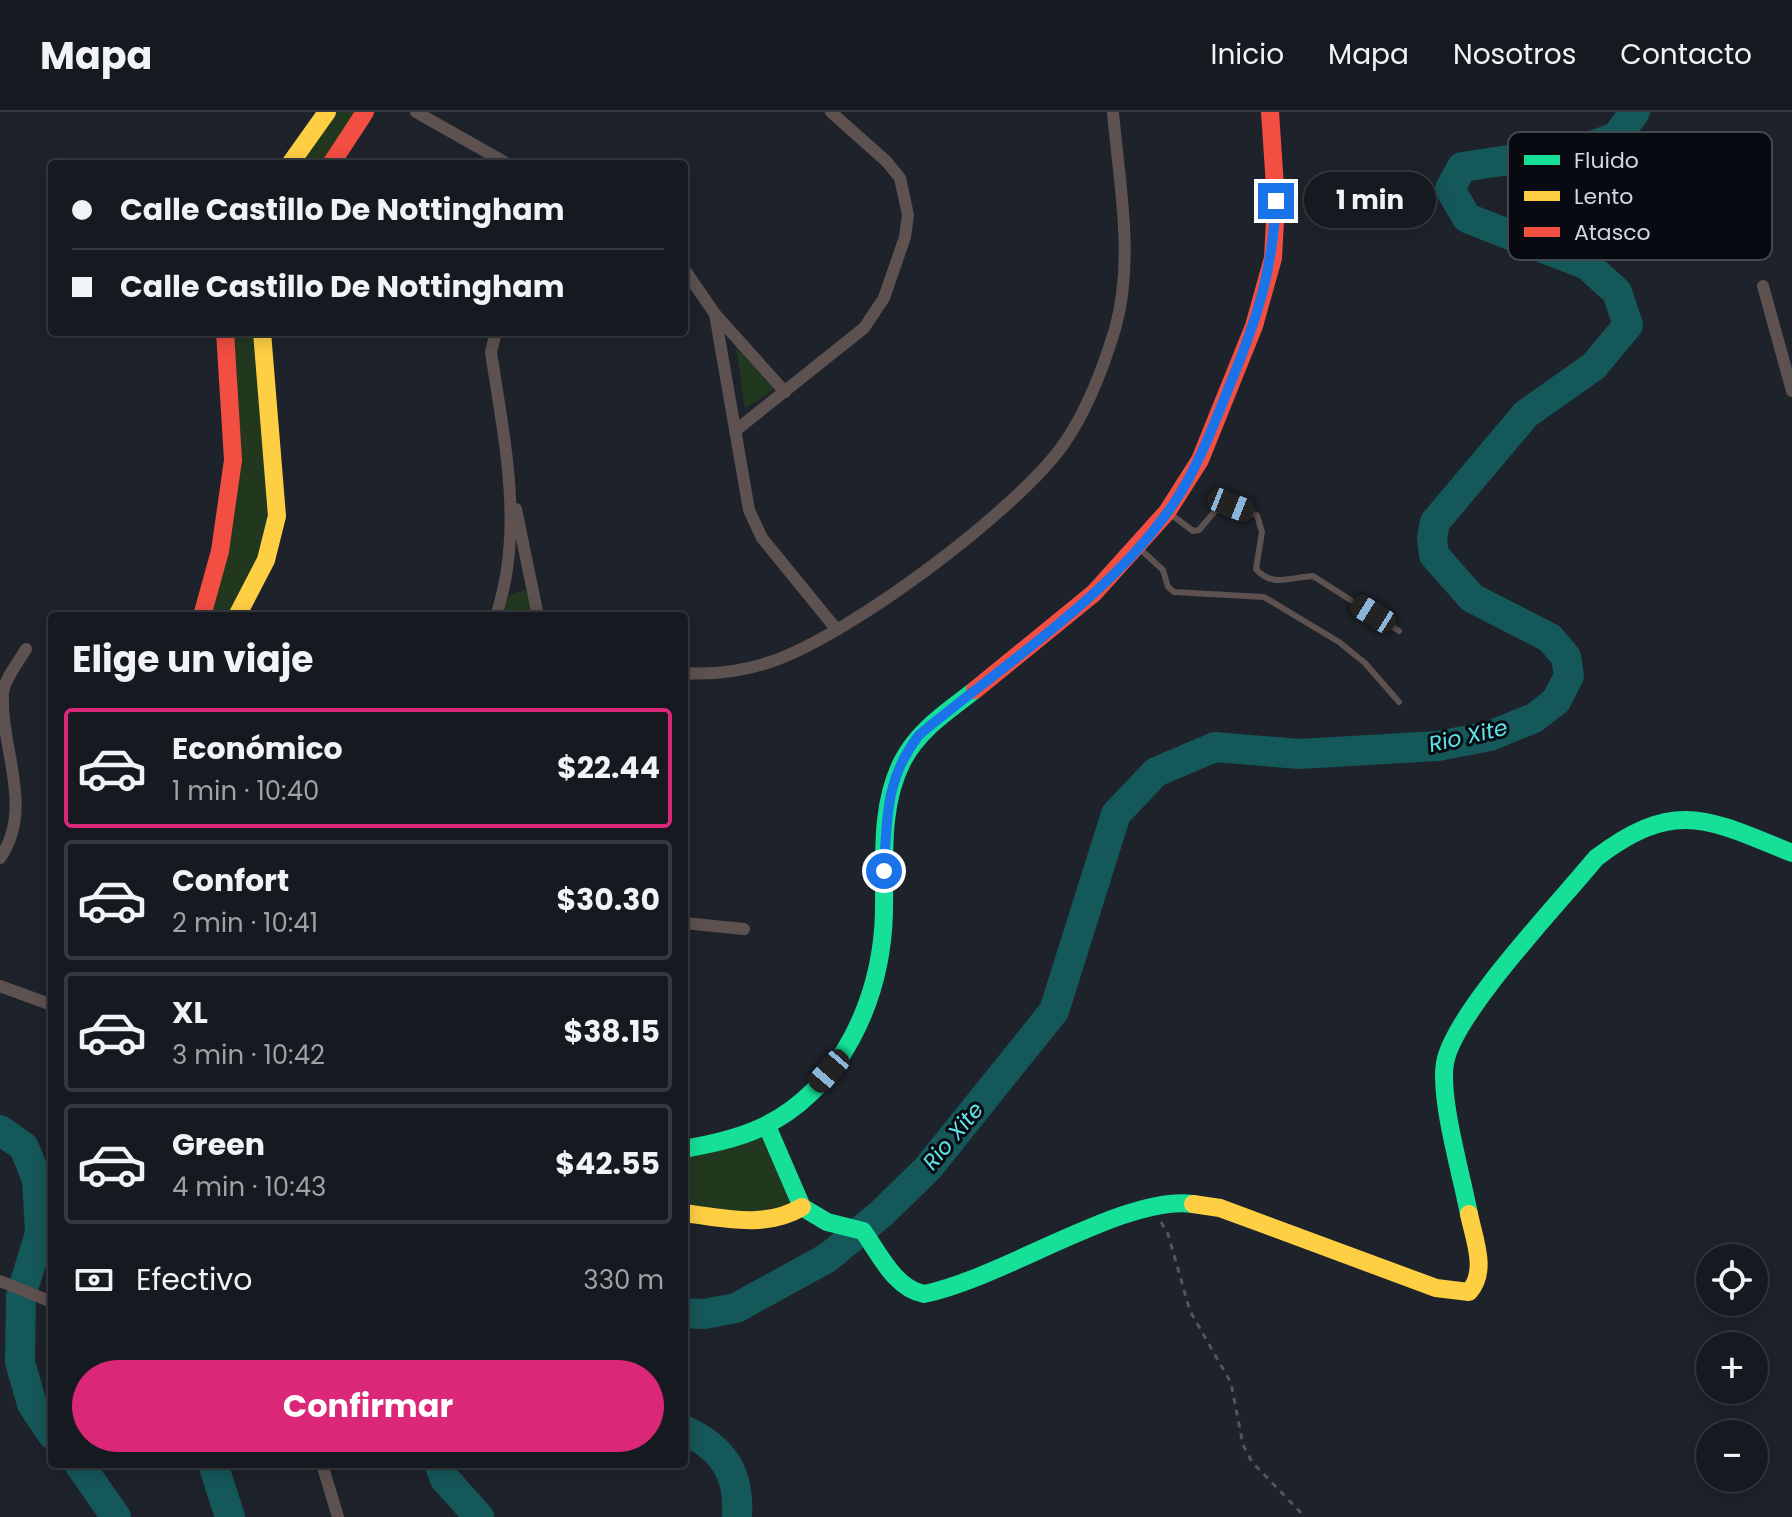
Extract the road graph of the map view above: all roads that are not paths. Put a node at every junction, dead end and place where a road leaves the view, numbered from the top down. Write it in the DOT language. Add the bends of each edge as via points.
graph roads {
  1 [pos="327,112"];
  2 [pos="365,112"];
  3 [pos="416,112"];
  4 [pos="831,112"];
  5 [pos="1113,112"];
  6 [pos="1270,112"];
  7 [pos="293,160"];
  8 [pos="334,160"];
  9 [pos="501,160"];
  10 [pos="688,275"];
  11 [pos="1763,286"];
  12 [pos="715,314"];
  13 [pos="225,336"];
  14 [pos="262,336"];
  15 [pos="495,336"];
  16 [pos="1792,391"];
  17 [pos="785,392"];
  18 [pos="735,431"];
  19 [pos="512,488"];
  20 [pos="1167,512"];
  21 [pos="1137,546"];
  22 [pos="203,612"];
  23 [pos="239,612"];
  24 [pos="497,612"];
  25 [pos="537,612"];
  26 [pos="837,630"];
  27 [pos="1399,631"];
  28 [pos="26,649"];
  29 [pos="688,673"];
  30 [pos="1399,702"];
  31 [pos="1792,853"];
  32 [pos="0,858"];
  33 [pos="688,923"];
  34 [pos="744,929"];
  35 [pos="0,986"];
  36 [pos="48,1004"];
  37 [pos="767,1126"];
  38 [pos="688,1148"];
  39 [pos="802,1207"];
  40 [pos="688,1213"];
  41 [pos="0,1281"];
  42 [pos="48,1300"];
  43 [pos="323,1468"];
  44 [pos="338,1517"];
  1 -- 7 [label="street"];
  2 -- 8 [label="street"];
  3 -- 9 [label="street"];
  4 -- 17 [label="street" via="900,178 908,215 905,237 884,298 864,328"];
  5 -- 26 [label="street" via="1126,252 1123,283 1115,327 1084,410 1026,488"];
  6 -- 20 [label="street" via="1276,201 1273,258 1254,326 1205,446"];
  10 -- 12 [label="street"];
  11 -- 16 [label="street"];
  12 -- 17 [label="street"];
  12 -- 18 [label="street"];
  13 -- 22 [label="street" via="233,460 220,551"];
  14 -- 23 [label="street" via="277,523 259,579"];
  15 -- 19 [label="street" via="491,352"];
  17 -- 18 [label="street"];
  18 -- 26 [label="street" via="756,526"];
  19 -- 24 [label="street" via="507,565"];
  19 -- 25 [label="street"];
  20 -- 21 [label="street"];
  20 -- 27 [label="lane" via="1193,531 1221,504 1257,515 1262,532 1256,569 1264,578 1277,582 1313,576"];
  21 -- 30 [label="lane" via="1163,570 1174,592 1264,597 1323,631 1365,663"];
  21 -- 37 [label="street" via="1094,593 928,727 904,754 891,785 879,970 865,1014 829,1071 803,1100"];
  26 -- 29 [label="street" via="737,671"];
  28 -- 32 [label="street" via="3,691 16,820"];
  31 -- 39 [label="street" via="1699,818 1644,826 1596,858 1466,1016 1445,1062 1445,1075 1479,1265 1478,1282 1469,1292 1436,1288 1199,1202 1174,1201 924,1294 905,1287 863,1231 827,1222"];
  33 -- 34 [label="street"];
  35 -- 36 [label="street"];
  37 -- 38 [label="street" via="742,1138"];
  37 -- 39 [label="street"];
  39 -- 40 [label="street" via="788,1215 757,1219"];
  41 -- 42 [label="street"];
  43 -- 44 [label="street"];
}
